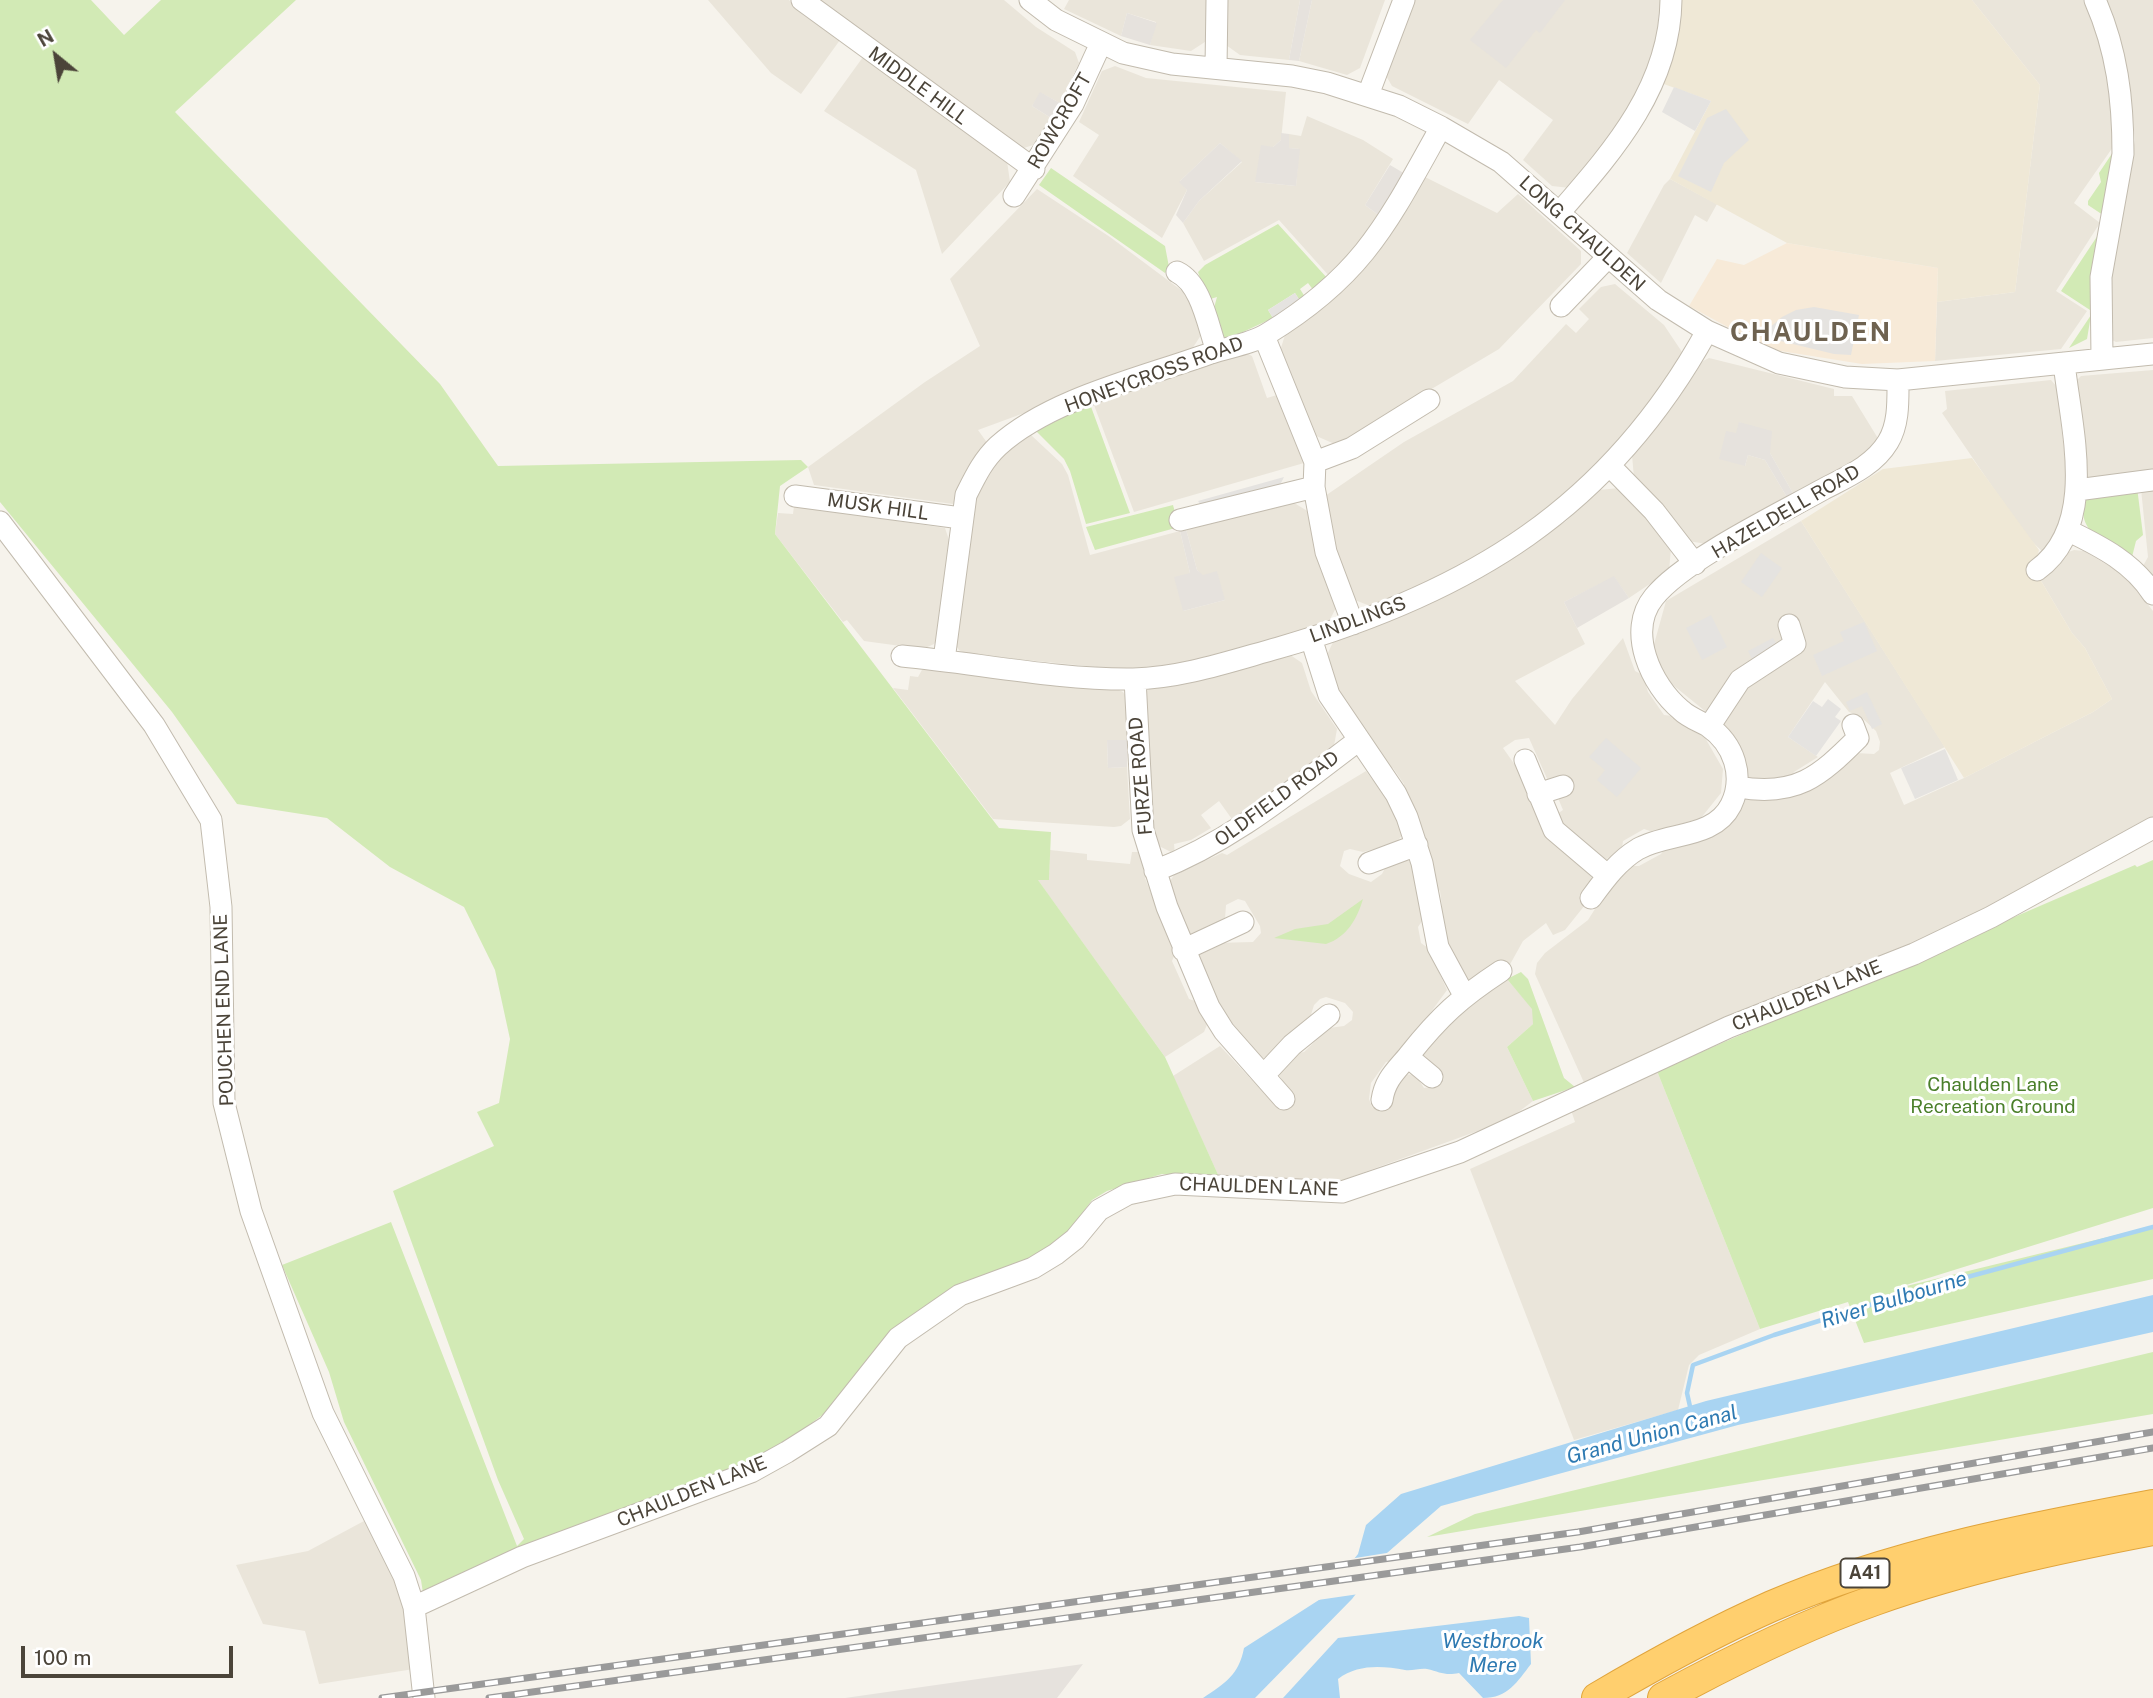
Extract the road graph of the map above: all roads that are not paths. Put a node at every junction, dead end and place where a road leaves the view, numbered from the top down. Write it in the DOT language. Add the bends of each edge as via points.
graph roads {
  1 [pos="802,0"];
  2 [pos="1030,0"];
  3 [pos="1217,0"];
  4 [pos="1404,0"];
  5 [pos="1671,0"];
  6 [pos="2095,0"];
  7 [pos="1101,43"];
  8 [pos="1216,68"];
  9 [pos="1368,95"];
  10 [pos="1441,127"];
  11 [pos="1034,169"];
  12 [pos="1014,196"];
  13 [pos="1560,212"];
  14 [pos="1608,257"];
  15 [pos="1177,272"];
  16 [pos="1561,306"];
  17 [pos="1707,331"];
  18 [pos="1264,337"];
  19 [pos="1217,351"];
  20 [pos="2153,354"];
  21 [pos="2102,357"];
  22 [pos="2064,363"];
  23 [pos="1898,380"];
  24 [pos="1429,400"];
  25 [pos="1315,462"];
  26 [pos="1611,467"];
  27 [pos="2153,480"];
  28 [pos="1314,487"];
  29 [pos="2077,490"];
  30 [pos="795,496"];
  31 [pos="961,518"];
  32 [pos="1181,520"];
  33 [pos="0,522"];
  34 [pos="2068,531"];
  35 [pos="1695,564"];
  36 [pos="2037,570"];
  37 [pos="2153,594"];
  38 [pos="1353,624"];
  39 [pos="1789,625"];
  40 [pos="1311,638"];
  41 [pos="902,656"];
  42 [pos="944,660"];
  43 [pos="1135,679"];
  44 [pos="1853,725"];
  45 [pos="1709,727"];
  46 [pos="1359,740"];
  47 [pos="1525,760"];
  48 [pos="1563,786"];
  49 [pos="1738,787"];
  50 [pos="1538,794"];
  51 [pos="2153,828"];
  52 [pos="1417,845"];
  53 [pos="1369,863"];
  54 [pos="1155,871"];
  55 [pos="1608,875"];
  56 [pos="1591,898"];
  57 [pos="1243,922"];
  58 [pos="1183,950"];
  59 [pos="1502,971"];
  60 [pos="1464,995"];
  61 [pos="1329,1014"];
  62 [pos="1408,1057"];
  63 [pos="1264,1075"];
  64 [pos="1432,1077"];
  65 [pos="1284,1099"];
  66 [pos="1381,1100"];
  67 [pos="2153,1505"];
  68 [pos="2153,1530"];
  69 [pos="414,1607"];
  70 [pos="424,1698"];
  71 [pos="1597,1698"];
  72 [pos="1663,1698"];
  1 -- 11 [label="street, MIDDLE HILL"];
  2 -- 7 [label="street, LONG CHAULDEN" via="1056,20"];
  3 -- 8 [label="street"];
  4 -- 9 [label="street"];
  5 -- 13 [label="street" via="1668,34 1646,97 1606,162"];
  6 -- 21 [label="street" via="2115,52 2123,133 2101,277"];
  7 -- 8 [label="street, LONG CHAULDEN" via="1146,59"];
  7 -- 11 [label="street, ROWCROFT" via="1073,104"];
  8 -- 9 [label="street, LONG CHAULDEN" via="1292,76"];
  9 -- 10 [label="street, LONG CHAULDEN"];
  10 -- 13 [label="street, LONG CHAULDEN" via="1502,162"];
  10 -- 18 [label="street, HONEYCROSS ROAD" via="1384,230 1361,260 1326,293"];
  11 -- 12 [label="street, ROWCROFT"];
  13 -- 14 [label="street, LONG CHAULDEN"];
  14 -- 16 [label="street"];
  14 -- 17 [label="street, LONG CHAULDEN" via="1642,288"];
  15 -- 19 [label="street" via="1196,293"];
  17 -- 23 [label="street, LONG CHAULDEN" via="1779,363 1844,376"];
  17 -- 26 [label="street, LINDLINGS" via="1675,387"];
  18 -- 19 [label="street, HONEYCROSS ROAD"];
  18 -- 25 [label="street"];
  19 -- 31 [label="street, HONEYCROSS ROAD" via="1056,410 1010,437 976,475"];
  20 -- 21 [label="street, LONG CHAULDEN"];
  21 -- 22 [label="street, LONG CHAULDEN"];
  22 -- 23 [label="street, LONG CHAULDEN"];
  22 -- 29 [label="street"];
  23 -- 35 [label="street, HAZELDELL ROAD" via="1890,440 1869,464"];
  24 -- 25 [label="street" via="1352,448"];
  25 -- 28 [label="street"];
  26 -- 35 [label="street" via="1654,511"];
  26 -- 38 [label="street, LINDLINGS" via="1537,531 1499,557 1460,579"];
  27 -- 29 [label="street"];
  28 -- 32 [label="street"];
  28 -- 38 [label="street" via="1326,551"];
  29 -- 34 [label="street"];
  30 -- 31 [label="street, MUSK HILL"];
  31 -- 42 [label="street, HONEYCROSS ROAD"];
  33 -- 69 [label="street, POUCHEN END LANE" via="154,725 211,820 221,907 224,1102 251,1211 323,1413 404,1576"];
  34 -- 36 [label="street" via="2050,561"];
  34 -- 37 [label="street" via="2117,556"];
  35 -- 45 [label="street, HAZELDELL ROAD" via="1653,598 1642,640 1645,656 1667,695 1681,711"];
  38 -- 40 [label="street, LINDLINGS"];
  39 -- 45 [label="street" via="1795,644 1740,680"];
  40 -- 43 [label="street, LINDLINGS" via="1215,666"];
  40 -- 46 [label="street" via="1329,695"];
  41 -- 42 [label="street, LINDLINGS"];
  42 -- 43 [label="street, LINDLINGS"];
  43 -- 54 [label="street, FURZE ROAD" via="1143,830"];
  44 -- 49 [label="street" via="1858,737 1825,770 1796,787"];
  45 -- 49 [label="street, HAZELDELL ROAD" via="1730,747"];
  46 -- 52 [label="street" via="1395,794"];
  46 -- 54 [label="street, OLDFIELD ROAD" via="1228,838"];
  47 -- 50 [label="street"];
  48 -- 50 [label="street"];
  49 -- 55 [label="street" via="1731,806 1715,824 1640,848"];
  50 -- 55 [label="street" via="1554,830"];
  51 -- 69 [label="street, CHAULDEN LANE" via="1914,954 1729,1027 1460,1152 1342,1192 1175,1184 1128,1194 1099,1210 1075,1239 1033,1268 960,1296 898,1338 828,1426 787,1452 751,1472 522,1557"];
  52 -- 53 [label="street"];
  52 -- 60 [label="street" via="1438,947"];
  54 -- 58 [label="street, FURZE ROAD"];
  55 -- 56 [label="street"];
  57 -- 58 [label="street"];
  58 -- 63 [label="street, FURZE ROAD" via="1224,1031"];
  59 -- 60 [label="street"];
  60 -- 62 [label="street"];
  61 -- 63 [label="street"];
  62 -- 64 [label="street"];
  62 -- 66 [label="street" via="1384,1086"];
  63 -- 65 [label="street, FURZE ROAD"];
  67 -- 71 [label="highway, A41" via="1982,1540 1848,1578 1773,1606 1665,1657"];
  68 -- 72 [label="highway, A41" via="2047,1551 1875,1600 1786,1636"];
  69 -- 70 [label="street, POUCHEN END LANE"];
}
